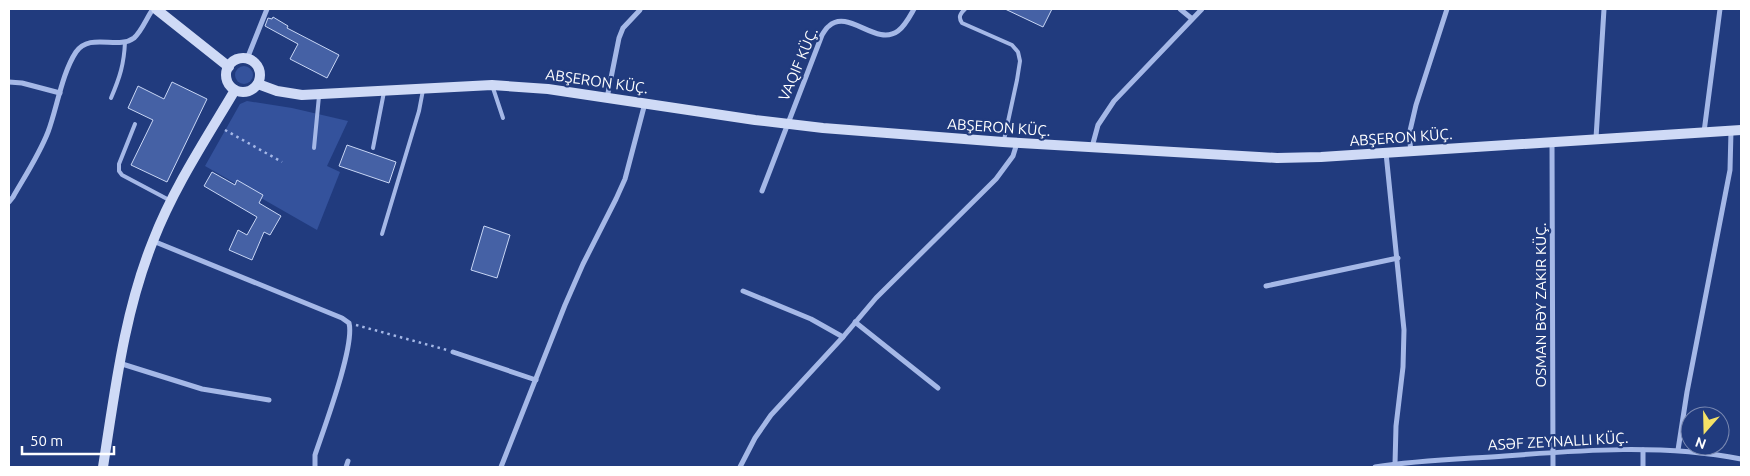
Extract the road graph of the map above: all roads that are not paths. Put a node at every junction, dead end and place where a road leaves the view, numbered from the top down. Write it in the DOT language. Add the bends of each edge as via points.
graph roads {
  1 [pos="154,9"];
  2 [pos="267,9"];
  3 [pos="914,9"];
  4 [pos="965,9"];
  5 [pos="1180,9"];
  6 [pos="1202,9"];
  7 [pos="1447,9"];
  8 [pos="1604,9"];
  9 [pos="1720,9"];
  10 [pos="640,10"];
  11 [pos="1192,18"];
  12 [pos="125,42"];
  13 [pos="247,59"];
  14 [pos="229,67"];
  15 [pos="9,82"];
  16 [pos="258,84"];
  17 [pos="492,86"];
  18 [pos="235,90"];
  19 [pos="423,90"];
  20 [pos="384,92"];
  21 [pos="60,93"];
  22 [pos="319,96"];
  23 [pos="111,98"];
  24 [pos="607,98"];
  25 [pos="646,103"];
  26 [pos="503,118"];
  27 [pos="135,124"];
  28 [pos="787,124"];
  29 [pos="1736,130"];
  30 [pos="1704,132"];
  31 [pos="1596,138"];
  32 [pos="1003,142"];
  33 [pos="1552,142"];
  34 [pos="1017,143"];
  35 [pos="314,148"];
  36 [pos="373,148"];
  37 [pos="1092,148"];
  38 [pos="1411,151"];
  39 [pos="1386,153"];
  40 [pos="762,191"];
  41 [pos="170,201"];
  42 [pos="9,202"];
  43 [pos="382,234"];
  44 [pos="152,241"];
  45 [pos="1398,258"];
  46 [pos="1266,286"];
  47 [pos="743,291"];
  48 [pos="855,322"];
  49 [pos="843,337"];
  50 [pos="453,352"];
  51 [pos="119,362"];
  52 [pos="536,380"];
  53 [pos="938,388"];
  54 [pos="269,400"];
  55 [pos="1643,450"];
  56 [pos="1678,450"];
  57 [pos="1553,452"];
  58 [pos="1741,459"];
  59 [pos="348,461"];
  60 [pos="1431,461"];
  61 [pos="1395,464"];
  62 [pos="103,467"];
  63 [pos="316,467"];
  64 [pos="346,467"];
  65 [pos="501,467"];
  66 [pos="740,467"];
  67 [pos="1375,467"];
  68 [pos="1431,467"];
  69 [pos="1554,467"];
  70 [pos="1643,467"];
  1 -- 12 [label="street" via="134,38"];
  1 -- 14 [label="main road"];
  2 -- 13 [label="street"];
  3 -- 28 [label="street, VAQIF KÜÇ." via="899,30 891,34 874,32 846,21 829,26 822,35"];
  4 -- 32 [label="lane" via="960,14 962,23 1012,45 1018,52 1017,80"];
  5 -- 11 [label="street"];
  6 -- 11 [label="street"];
  7 -- 38 [label="street" via="1416,105 1409,135"];
  8 -- 31 [label="street"];
  9 -- 30 [label="street"];
  10 -- 24 [label="street" via="623,28 619,38"];
  11 -- 37 [label="street" via="1114,101 1098,124"];
  12 -- 21 [label="street" via="93,42 83,46 70,64"];
  12 -- 23 [label="lane" via="122,73"];
  13 -- 14 [label="main road" via="237,60"];
  13 -- 16 [label="main road" via="259,69"];
  14 -- 18 [label="main road" via="226,77"];
  15 -- 21 [label="street"];
  16 -- 18 [label="main road" via="250,91"];
  16 -- 22 [label="main road, ABŞERON KÜÇ." via="291,94"];
  17 -- 19 [label="main road, ABŞERON KÜÇ."];
  17 -- 24 [label="main road, ABŞERON KÜÇ." via="548,89"];
  17 -- 26 [label="lane"];
  18 -- 41 [label="main road"];
  19 -- 20 [label="main road, ABŞERON KÜÇ."];
  19 -- 43 [label="lane"];
  20 -- 22 [label="main road, ABŞERON KÜÇ."];
  20 -- 36 [label="lane"];
  21 -- 42 [label="street" via="48,131"];
  22 -- 35 [label="lane"];
  24 -- 25 [label="main road, ABŞERON KÜÇ."];
  25 -- 28 [label="main road, ABŞERON KÜÇ."];
  25 -- 52 [label="street" via="625,179 583,264"];
  27 -- 41 [label="lane" via="119,171"];
  28 -- 32 [label="main road, ABŞERON KÜÇ."];
  28 -- 40 [label="street"];
  29 -- 30 [label="main road, ABŞERON KÜÇ."];
  29 -- 56 [label="street"];
  30 -- 31 [label="main road, ABŞERON KÜÇ."];
  31 -- 33 [label="main road, ABŞERON KÜÇ."];
  32 -- 34 [label="main road, ABŞERON KÜÇ."];
  33 -- 38 [label="main road, ABŞERON KÜÇ."];
  33 -- 57 [label="street, OSMAN BƏY ZAKIR KÜÇ."];
  34 -- 37 [label="main road, ABŞERON KÜÇ."];
  34 -- 48 [label="street" via="1013,156 996,179"];
  37 -- 39 [label="main road, ABŞERON KÜÇ." via="1278,158"];
  38 -- 39 [label="main road, ABŞERON KÜÇ."];
  39 -- 45 [label="street"];
  41 -- 44 [label="main road"];
  44 -- 51 [label="main road" via="133,299"];
  44 -- 63 [label="street" via="349,323 350,337 315,455"];
  45 -- 46 [label="street"];
  45 -- 61 [label="street" via="1404,330"];
  47 -- 49 [label="street" via="811,319"];
  48 -- 49 [label="street"];
  48 -- 53 [label="street"];
  49 -- 66 [label="street" via="772,415"];
  50 -- 52 [label="street"];
  51 -- 54 [label="street" via="202,389"];
  51 -- 62 [label="main road"];
  52 -- 65 [label="street"];
  55 -- 56 [label="street"];
  55 -- 57 [label="street"];
  55 -- 70 [label="street"];
  56 -- 58 [label="street"];
  57 -- 60 [label="street"];
  57 -- 69 [label="street, OSMAN BƏY ZAKIR KÜÇ."];
  59 -- 64 [label="street"];
  60 -- 61 [label="street"];
  60 -- 68 [label="street"];
  61 -- 67 [label="street"];
}
